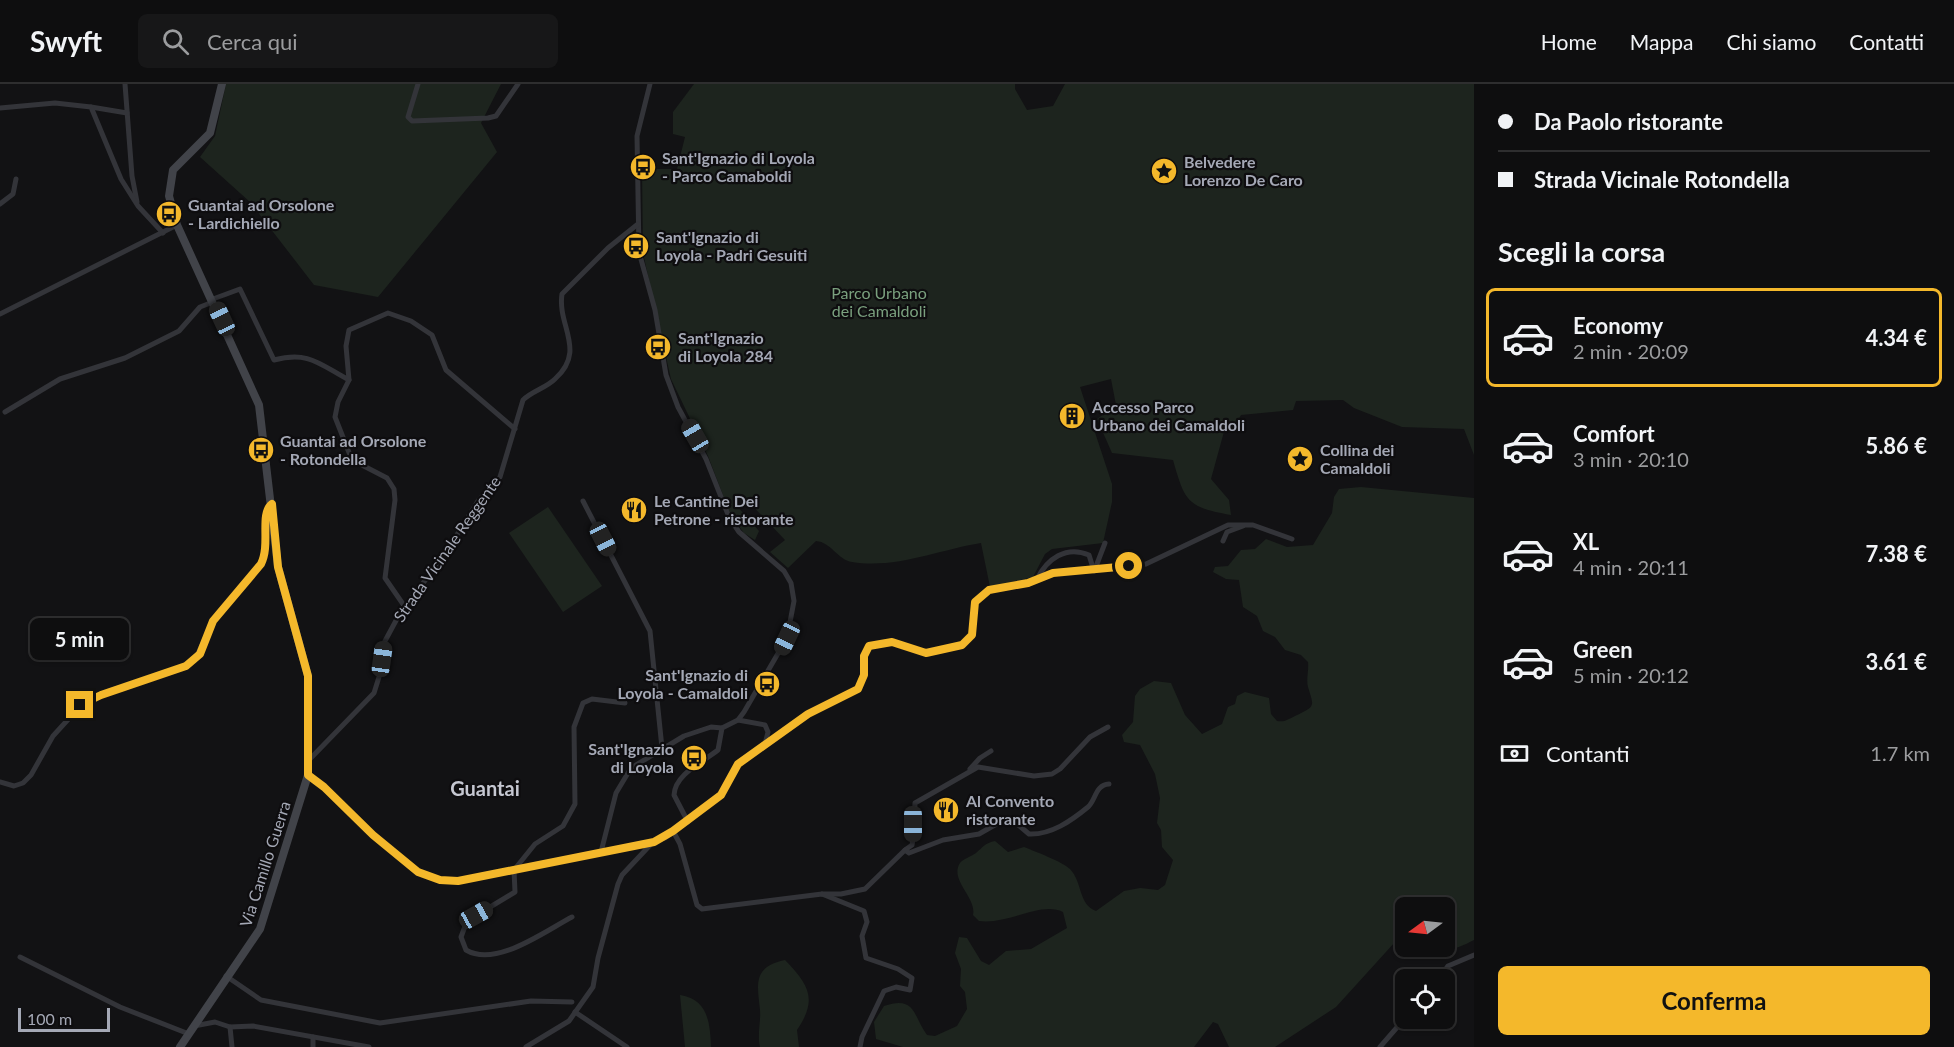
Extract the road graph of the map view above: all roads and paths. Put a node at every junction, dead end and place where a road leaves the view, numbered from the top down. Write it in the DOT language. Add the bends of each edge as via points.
graph roads {
  1 [pos="125,84"];
  2 [pos="222,84"];
  3 [pos="418,84"];
  4 [pos="518,84"];
  5 [pos="644,84"];
  6 [pos="650,84"];
  7 [pos="92,107"];
  8 [pos="0,108"];
  9 [pos="127,113"];
  10 [pos="16,179"];
  11 [pos="0,204"];
  12 [pos="138,206"];
  13 [pos="638,224"];
  14 [pos="177,225"];
  15 [pos="163,232"];
  16 [pos="213,300"];
  17 [pos="0,314"];
  18 [pos="349,380"];
  19 [pos="5,412"];
  20 [pos="515,429"];
  21 [pos="584,501"];
  22 [pos="272,504"];
  23 [pos="1244,524"];
  24 [pos="1292,539"];
  25 [pos="1223,541"];
  26 [pos="1105,543"];
  27 [pos="1094,571"];
  28 [pos="1037,579"];
  29 [pos="405,607"];
  30 [pos="625,703"];
  31 [pos="738,720"];
  32 [pos="1108,727"];
  33 [pos="722,728"];
  34 [pos="765,744"];
  35 [pos="662,748"];
  36 [pos="991,751"];
  37 [pos="308,761"];
  38 [pos="966,773"];
  39 [pos="308,775"];
  40 [pos="1,780"];
  41 [pos="1109,784"];
  42 [pos="688,822"];
  43 [pos="673,831"];
  44 [pos="654,842"];
  45 [pos="905,850"];
  46 [pos="601,852"];
  47 [pos="514,870"];
  48 [pos="822,894"];
  49 [pos="572,917"];
  50 [pos="1474,955"];
  51 [pos="20,957"];
  52 [pos="1446,969"];
  53 [pos="226,976"];
  54 [pos="572,1002"];
  55 [pos="575,1012"];
  56 [pos="194,1026"];
  57 [pos="230,1027"];
  58 [pos="1396,1029"];
  59 [pos="189,1034"];
  60 [pos="313,1037"];
  61 [pos="180,1047"];
  62 [pos="232,1047"];
  63 [pos="313,1047"];
  64 [pos="369,1047"];
  65 [pos="526,1047"];
  66 [pos="627,1047"];
  67 [pos="860,1047"];
  68 [pos="1380,1047"];
  1 -- 9 [label="street"];
  2 -- 14 [label="street, Via Camillo Guerra" via="210,134 173,170 169,196"];
  3 -- 4 [label="street" via="408,117 412,121 496,116"];
  5 -- 6 [label="street"];
  6 -- 13 [label="street" via="637,136"];
  7 -- 8 [label="street" via="55,104"];
  7 -- 9 [label="street"];
  7 -- 12 [label="street" via="109,154"];
  9 -- 12 [label="street"];
  10 -- 11 [label="street" via="13,194"];
  12 -- 15 [label="street"];
  13 -- 20 [label="street, Strada Vicinale Reggente" via="562,294 571,340 568,364 554,380 523,400"];
  13 -- 31 [label="street" via="640,263 671,392 706,459 733,524 791,583 793,610 787,638"];
  14 -- 15 [label="street"];
  14 -- 16 [label="street, Via Camillo Guerra"];
  15 -- 17 [label="street"];
  16 -- 18 [label="street" via="240,289 274,360 293,355 306,357"];
  16 -- 19 [label="street" via="200,307 179,331 125,358 60,379"];
  16 -- 22 [label="street, Via Camillo Guerra" via="259,405"];
  18 -- 20 [label="street" via="349,330 388,313 432,334 446,370"];
  18 -- 29 [label="street" via="335,408 335,417 350,455 387,478 394,489 385,578"];
  20 -- 29 [label="street, Strada Vicinale Reggente" via="500,477 478,501"];
  21 -- 35 [label="street" via="650,631"];
  22 -- 37 [label="street, Via Camillo Guerra" via="278,567 308,676"];
  22 -- 40 [label="street" via="265,516 266,554 213,621 195,660 180,669 84,702 53,736 23,783 14,786"];
  23 -- 24 [label="street"];
  23 -- 25 [label="street" via="1227,532"];
  23 -- 27 [label="street" via="1228,525 1146,564"];
  26 -- 27 [label="street"];
  27 -- 28 [label="street" via="1058,572"];
  27 -- 28 [label="street" via="1089,555 1062,553 1045,564"];
  28 -- 34 [label="street" via="989,590 978,597 972,635 962,645 926,653 892,642 869,646 858,689 808,714"];
  29 -- 37 [label="street, Strada Vicinale Reggente" via="385,641 374,693"];
  30 -- 47 [label="street" via="592,699 583,703 574,727 577,782 570,817 561,828 535,844"];
  31 -- 33 [label="street"];
  31 -- 34 [label="street" via="765,725"];
  32 -- 38 [label="street" via="1090,737 1052,774 1034,776 978,767"];
  33 -- 35 [label="street" via="684,736"];
  33 -- 42 [label="street" via="718,750 690,770 674,792"];
  34 -- 42 [label="street" via="738,764 721,795"];
  35 -- 46 [label="street" via="631,768 623,779"];
  36 -- 38 [label="street"];
  37 -- 39 [label="street, Via Camillo Guerra"];
  38 -- 45 [label="street" via="915,803 912,845"];
  39 -- 47 [label="street" via="373,835 427,877 458,881"];
  39 -- 53 [label="street, Via Camillo Guerra" via="260,929"];
  41 -- 45 [label="street" via="1098,790 1090,805 1050,831 1029,834 1015,822 1006,821 979,834 943,840 909,853"];
  42 -- 43 [label="street"];
  43 -- 44 [label="street"];
  43 -- 48 [label="street" via="702,909"];
  44 -- 46 [label="street"];
  44 -- 55 [label="street" via="618,884 593,987"];
  45 -- 48 [label="street" via="865,889"];
  46 -- 47 [label="street"];
  47 -- 49 [label="street" via="515,892 463,927 461,937 466,950 479,957 497,955"];
  48 -- 67 [label="street" via="864,911 867,922 862,936 866,958 912,978 910,990 896,987 884,991"];
  50 -- 52 [label="street"];
  51 -- 59 [label="street" via="120,1007"];
  53 -- 54 [label="street" via="261,1000 380,1023 531,1001"];
  53 -- 56 [label="street, Via Camillo Guerra"];
  55 -- 65 [label="street" via="569,1021"];
  55 -- 66 [label="street"];
  56 -- 57 [label="street" via="214,1022"];
  56 -- 59 [label="street, Via Camillo Guerra"];
  57 -- 60 [label="street" via="253,1026"];
  57 -- 62 [label="street"];
  58 -- 68 [label="street"];
  59 -- 61 [label="street, Via Camillo Guerra"];
  60 -- 63 [label="street"];
  60 -- 64 [label="street"];
}
